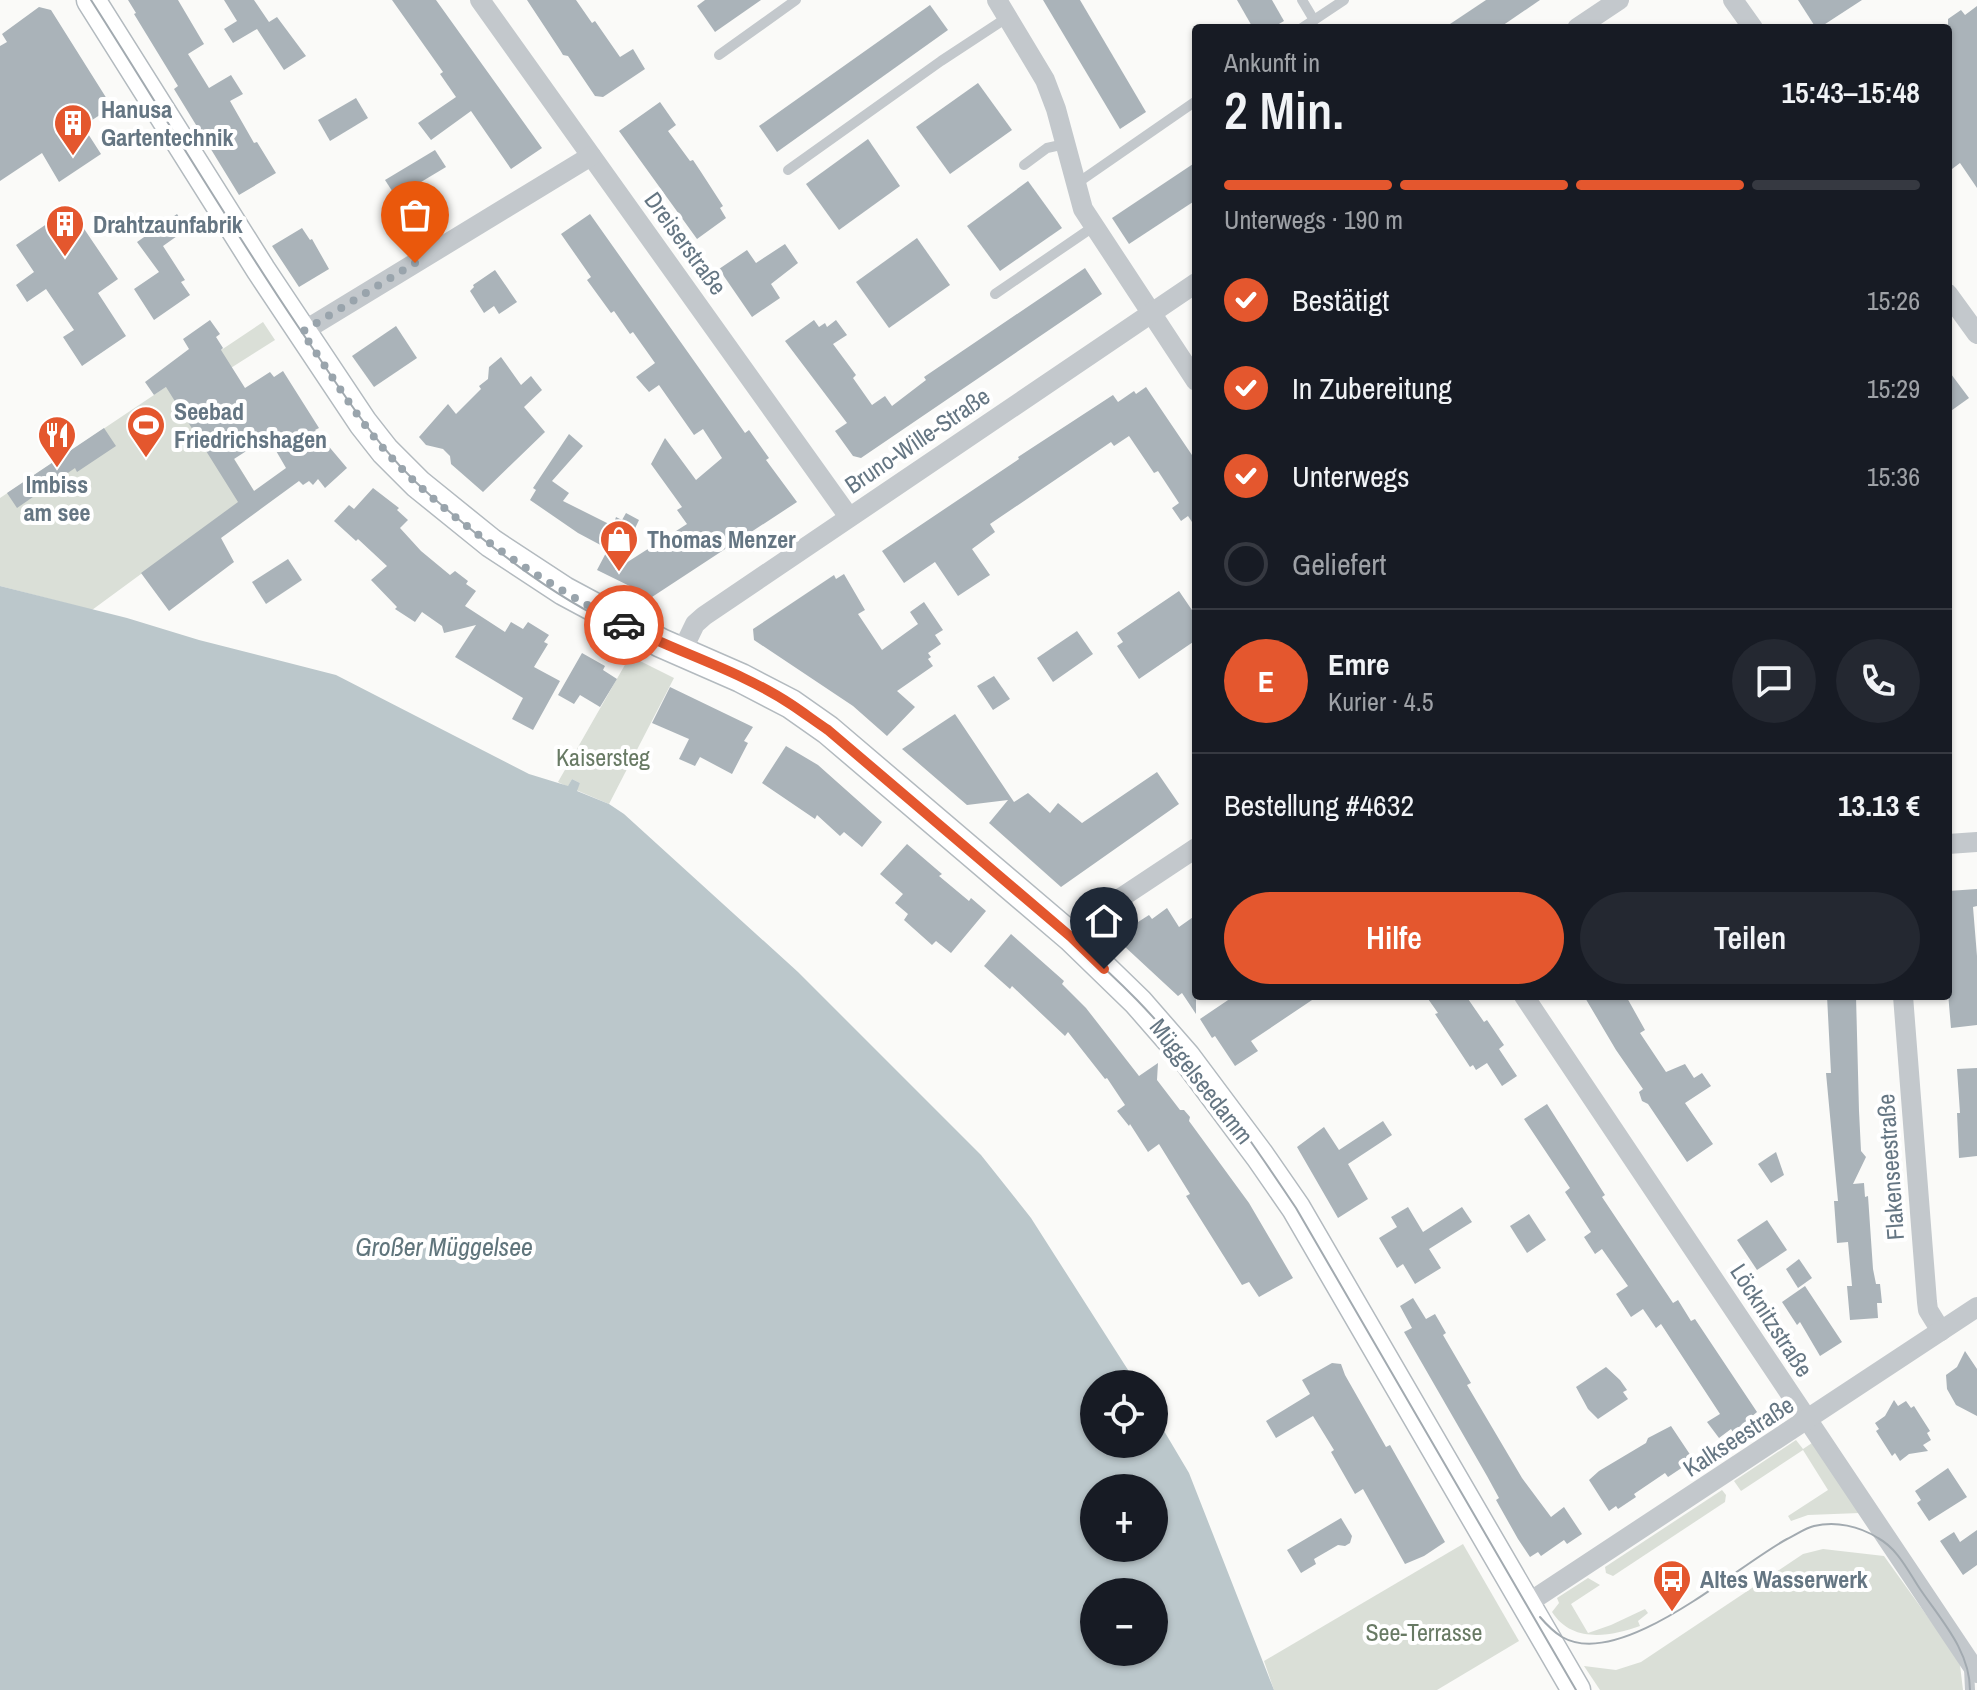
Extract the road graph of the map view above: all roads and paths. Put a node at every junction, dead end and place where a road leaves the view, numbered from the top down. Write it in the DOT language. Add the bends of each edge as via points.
graph roads {
  1 [pos="91,0"];
  2 [pos="480,0"];
  3 [pos="796,0"];
  4 [pos="1302,0"];
  5 [pos="1344,0"];
  6 [pos="1619,0"];
  7 [pos="1733,0"];
  8 [pos="1003,9"];
  9 [pos="1314,20"];
  10 [pos="1308,24"];
  11 [pos="1583,24"];
  12 [pos="1750,24"];
  13 [pos="719,55"];
  14 [pos="1192,104"];
  15 [pos="1065,144"];
  16 [pos="591,156"];
  17 [pos="1024,165"];
  18 [pos="788,170"];
  19 [pos="1074,185"];
  20 [pos="1093,227"];
  21 [pos="1192,286"];
  22 [pos="995,294"];
  23 [pos="1952,299"];
  24 [pos="1151,313"];
  25 [pos="302,332"];
  26 [pos="1977,333"];
  27 [pos="1192,375"];
  28 [pos="849,517"];
  29 [pos="681,653"];
  30 [pos="1977,842"];
  31 [pos="1952,844"];
  32 [pos="1192,851"];
  33 [pos="1071,937"];
  34 [pos="1527,1000"];
  35 [pos="1903,1000"];
  36 [pos="1977,1307"];
  37 [pos="1941,1331"];
  38 [pos="1807,1421"];
  39 [pos="1525,1605"];
  40 [pos="1973,1667"];
  41 [pos="1576,1690"];
  42 [pos="1970,1690"];
  1 -- 25 [label="main road, Müggelseedamm"];
  2 -- 16 [label="street, Dreiserstraße"];
  3 -- 13 [label="lane"];
  4 -- 9 [label="lane"];
  5 -- 9 [label="lane"];
  6 -- 11 [label="street"];
  7 -- 12 [label="street"];
  8 -- 15 [label="street" via="1045,80"];
  8 -- 18 [label="lane" via="930,69"];
  9 -- 10 [label="lane"];
  14 -- 19 [label="lane"];
  15 -- 17 [label="lane" via="1047,148"];
  15 -- 19 [label="street"];
  16 -- 25 [label="street"];
  16 -- 28 [label="street, Dreiserstraße"];
  19 -- 20 [label="street"];
  20 -- 22 [label="lane"];
  20 -- 24 [label="street"];
  21 -- 24 [label="street, Bruno-Wille-Straße"];
  23 -- 26 [label="street"];
  24 -- 27 [label="street"];
  24 -- 28 [label="street, Bruno-Wille-Straße"];
  25 -- 29 [label="main road, Müggelseedamm" via="363,423 430,495 564,591"];
  28 -- 29 [label="street, Bruno-Wille-Straße" via="704,616"];
  29 -- 33 [label="main road, Müggelseedamm" via="791,704 828,730"];
  30 -- 31 [label="street"];
  32 -- 33 [label="street" via="1090,918"];
  33 -- 39 [label="main road, Müggelseedamm" via="1186,1057 1296,1208"];
  34 -- 38 [label="street, Löcknitzstraße"];
  35 -- 37 [label="street, Flakenseestraße" via="1928,1310"];
  36 -- 37 [label="street, Kalkseestraße"];
  37 -- 38 [label="street, Kalkseestraße"];
  38 -- 39 [label="street, Kalkseestraße"];
  38 -- 40 [label="street, Löcknitzstraße"];
  39 -- 41 [label="main road, Müggelseedamm"];
  40 -- 42 [label="lane"];
}
